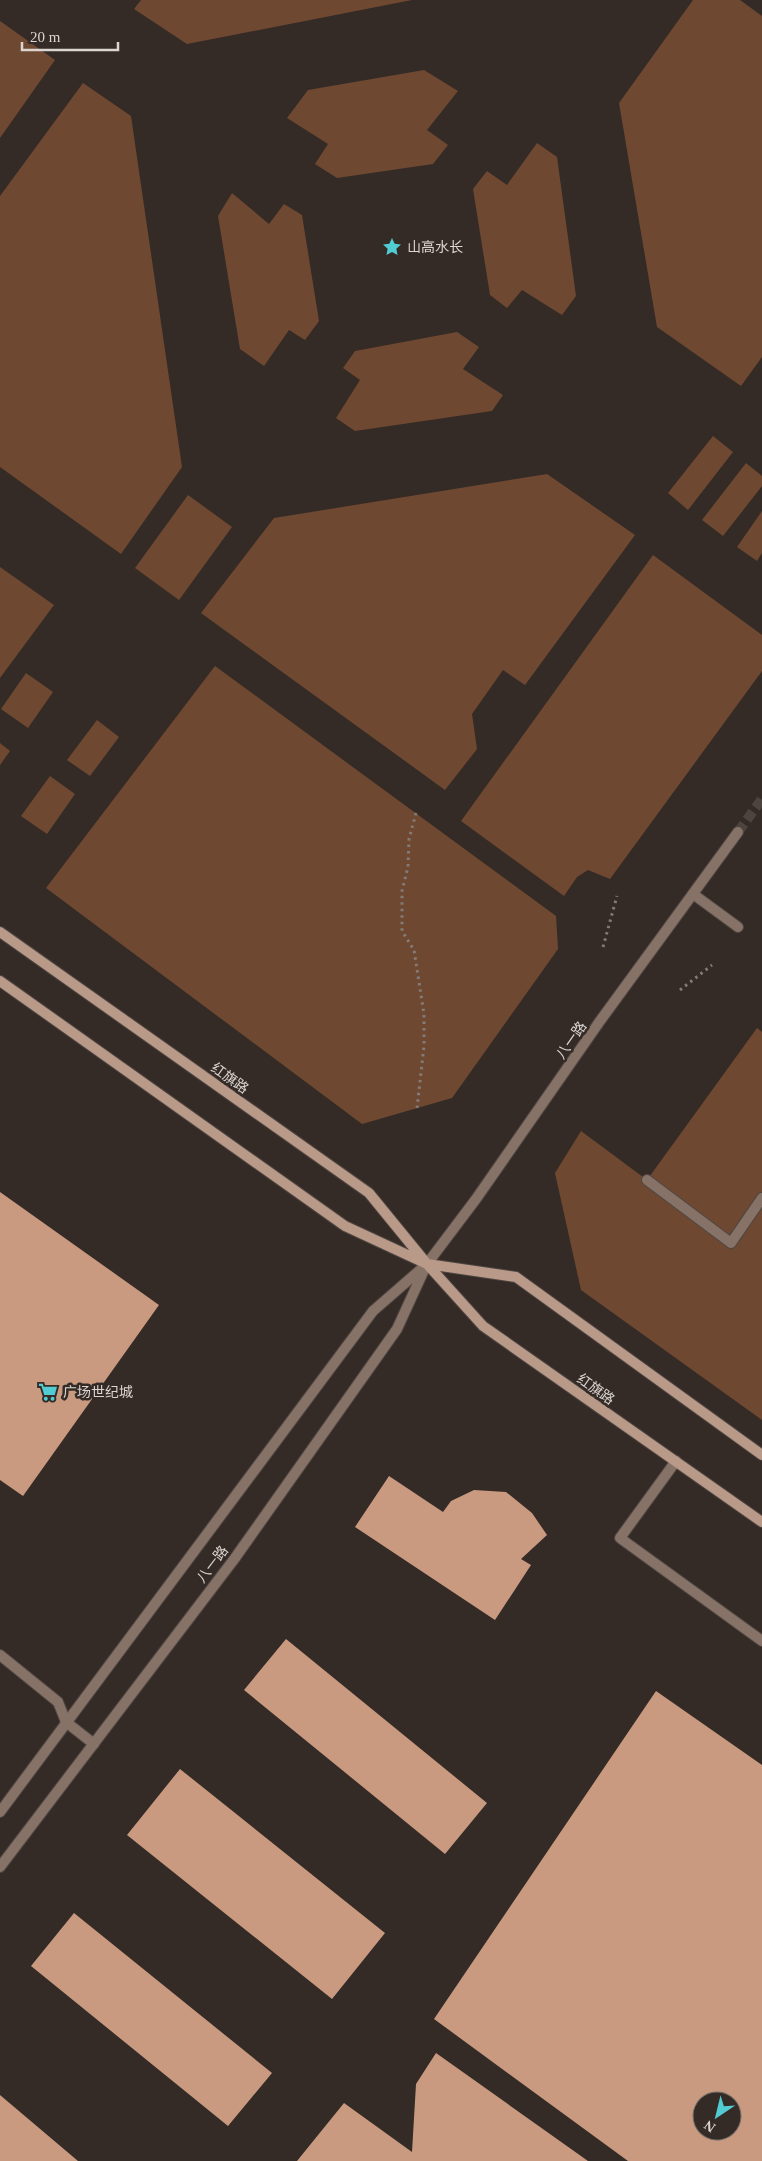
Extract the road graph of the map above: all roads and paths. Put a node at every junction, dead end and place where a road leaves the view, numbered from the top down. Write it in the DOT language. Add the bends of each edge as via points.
graph roads {
  1 [pos="416,813"];
  2 [pos="738,832"];
  3 [pos="693,894"];
  4 [pos="617,896"];
  5 [pos="738,927"];
  6 [pos="0,932"];
  7 [pos="603,947"];
  8 [pos="712,965"];
  9 [pos="0,981"];
  10 [pos="680,990"];
  11 [pos="417,1108"];
  12 [pos="647,1180"];
  13 [pos="762,1198"];
  14 [pos="759,1209"];
  15 [pos="427,1264"];
  16 [pos="762,1455"];
  17 [pos="676,1461"];
  18 [pos="762,1522"];
  19 [pos="762,1641"];
  20 [pos="0,1655"];
  21 [pos="66,1722"];
  22 [pos="94,1744"];
  23 [pos="0,1812"];
  24 [pos="0,1867"];
  1 -- 11 [label="path" via="402,892 402,931 414,950 424,1014"];
  2 -- 3 [label="street, 八一路"];
  3 -- 5 [label="street"];
  3 -- 15 [label="street, 八一路"];
  4 -- 7 [label="path"];
  6 -- 15 [label="street, 红旗路" via="369,1193"];
  8 -- 10 [label="path"];
  9 -- 15 [label="street, 红旗路" via="345,1226"];
  12 -- 14 [label="street" via="731,1243"];
  13 -- 14 [label="street"];
  15 -- 16 [label="street, 红旗路" via="516,1277"];
  15 -- 17 [label="street, 红旗路" via="483,1326"];
  15 -- 21 [label="street, 八一路" via="373,1311"];
  15 -- 22 [label="street, 八一路" via="397,1329 235,1558"];
  17 -- 18 [label="street, 红旗路"];
  17 -- 19 [label="street" via="620,1538"];
  20 -- 21 [label="street" via="58,1702"];
  21 -- 22 [label="street"];
  21 -- 23 [label="street, 八一路"];
  22 -- 24 [label="street, 八一路"];
}
